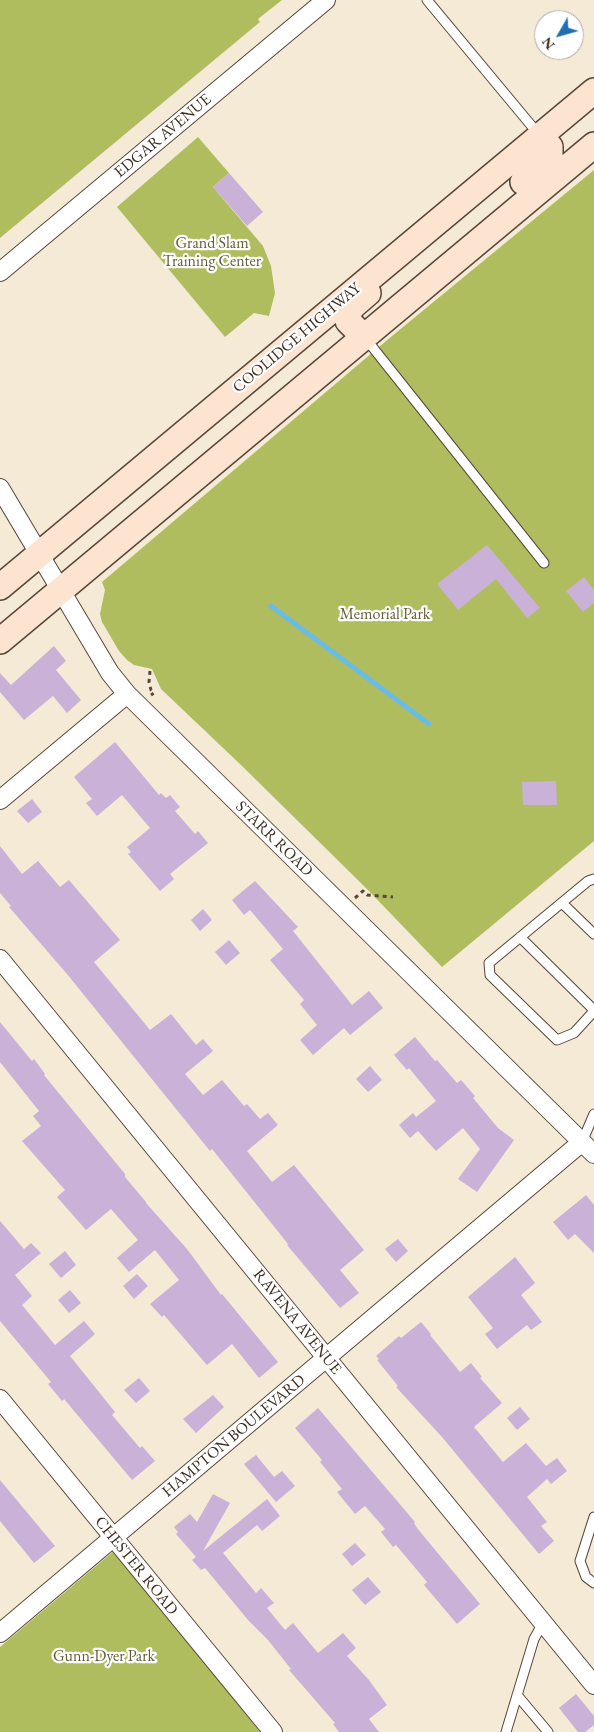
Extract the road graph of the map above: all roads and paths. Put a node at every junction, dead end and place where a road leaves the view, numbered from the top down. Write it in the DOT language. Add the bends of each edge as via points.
graph roads {
  1 [pos="326,0"];
  2 [pos="428,0"];
  3 [pos="594,91"];
  4 [pos="540,136"];
  5 [pos="594,145"];
  6 [pos="453,209"];
  7 [pos="469,249"];
  8 [pos="0,272"];
  9 [pos="364,337"];
  10 [pos="0,488"];
  11 [pos="39,556"];
  12 [pos="544,563"];
  13 [pos="0,587"];
  14 [pos="62,589"];
  15 [pos="0,641"];
  16 [pos="127,694"];
  17 [pos="0,800"];
  18 [pos="594,879"];
  19 [pos="393,897"];
  20 [pos="562,903"];
  21 [pos="345,908"];
  22 [pos="594,934"];
  23 [pos="520,937"];
  24 [pos="0,960"];
  25 [pos="594,1011"];
  26 [pos="594,1114"];
  27 [pos="588,1148"];
  28 [pos="326,1358"];
  29 [pos="0,1399"];
  30 [pos="594,1517"];
  31 [pos="113,1537"];
  32 [pos="594,1584"];
  33 [pos="543,1622"];
  34 [pos="0,1633"];
  35 [pos="594,1685"];
  36 [pos="517,1695"];
  37 [pos="273,1732"];
  38 [pos="506,1732"];
  39 [pos="548,1732"];
  1 -- 8 [label="street, EDGAR AVENUE"];
  2 -- 4 [label="lane"];
  3 -- 4 [label="main road, COOLIDGE HIGHWAY"];
  4 -- 6 [label="main road, COOLIDGE HIGHWAY"];
  4 -- 7 [label="main road" via="550,147 550,158 495,206"];
  5 -- 7 [label="main road"];
  6 -- 9 [label="main road" via="426,245 347,314 348,321"];
  6 -- 11 [label="main road, COOLIDGE HIGHWAY"];
  7 -- 9 [label="main road"];
  9 -- 12 [label="lane"];
  9 -- 14 [label="main road"];
  10 -- 11 [label="street, STARR ROAD"];
  11 -- 13 [label="main road, COOLIDGE HIGHWAY"];
  11 -- 14 [label="street, STARR ROAD"];
  14 -- 15 [label="main road"];
  14 -- 16 [label="street, STARR ROAD" via="110,672"];
  16 -- 17 [label="street"];
  16 -- 21 [label="street, STARR ROAD"];
  18 -- 20 [label="lane"];
  19 -- 21 [label="path" via="367,895 363,891"];
  20 -- 22 [label="lane"];
  20 -- 23 [label="lane"];
  21 -- 27 [label="street, STARR ROAD"];
  23 -- 25 [label="lane"];
  23 -- 25 [label="lane" via="489,963 490,975 557,1040 574,1033"];
  24 -- 28 [label="street, RAVENA AVENUE"];
  26 -- 27 [label="lane"];
  27 -- 28 [label="street, HAMPTON BOULEVARD"];
  28 -- 31 [label="street, HAMPTON BOULEVARD"];
  28 -- 33 [label="street, RAVENA AVENUE"];
  29 -- 31 [label="street, CHESTER ROAD"];
  30 -- 32 [label="lane" via="580,1561 586,1578"];
  31 -- 34 [label="street, HAMPTON BOULEVARD"];
  31 -- 37 [label="street, CHESTER ROAD"];
  33 -- 35 [label="street, RAVENA AVENUE"];
  33 -- 36 [label="lane" via="534,1639"];
  36 -- 38 [label="lane"];
  36 -- 39 [label="lane"];
}
